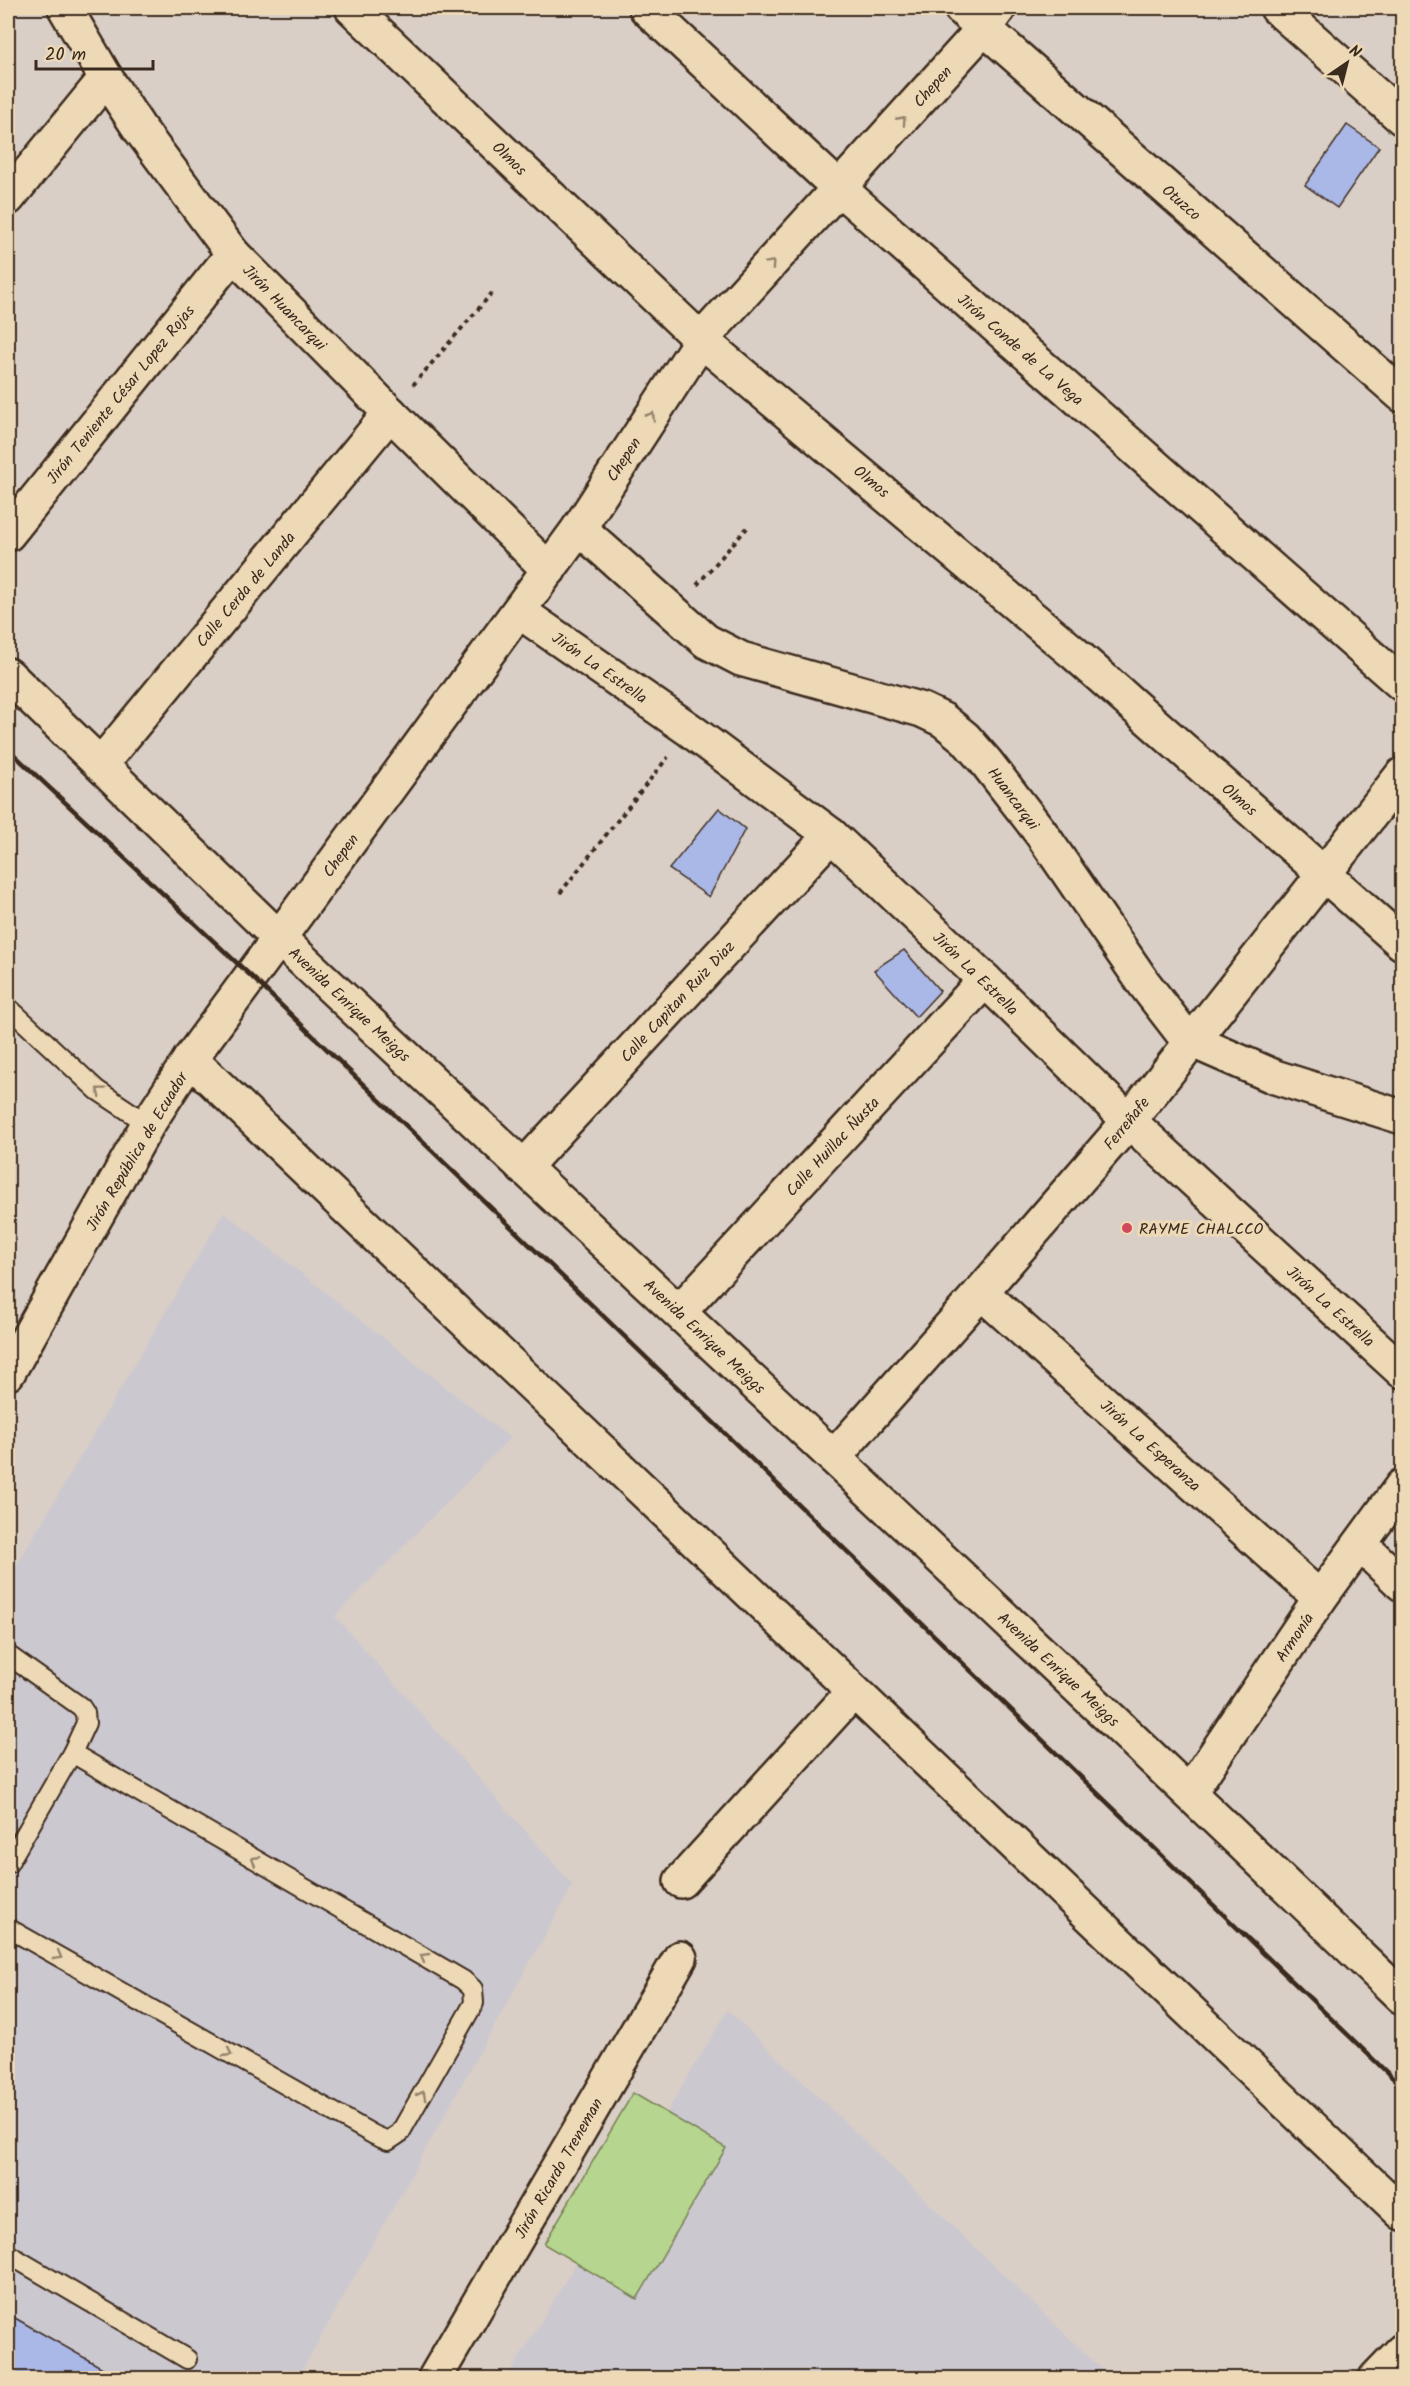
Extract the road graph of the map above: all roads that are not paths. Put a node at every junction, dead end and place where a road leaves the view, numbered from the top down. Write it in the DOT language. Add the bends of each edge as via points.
graph roads {
  1 [pos="65,8"];
  2 [pos="352,8"];
  3 [pos="646,8"];
  4 [pos="1276,8"];
  5 [pos="982,14"];
  6 [pos="106,78"];
  7 [pos="1402,118"];
  8 [pos="840,189"];
  9 [pos="8,198"];
  10 [pos="233,254"];
  11 [pos="701,340"];
  12 [pos="1402,395"];
  13 [pos="390,414"];
  14 [pos="579,528"];
  15 [pos="8,534"];
  16 [pos="549,570"];
  17 [pos="520,612"];
  18 [pos="8,675"];
  19 [pos="1402,684"];
  20 [pos="100,764"];
  21 [pos="1402,775"];
  22 [pos="831,835"];
  23 [pos="1325,874"];
  24 [pos="279,938"];
  25 [pos="1402,943"];
  26 [pos="985,980"];
  27 [pos="8,1007"];
  28 [pos="1190,1043"];
  29 [pos="190,1059"];
  30 [pos="1402,1117"];
  31 [pos="1129,1121"];
  32 [pos="148,1124"];
  33 [pos="523,1168"];
  34 [pos="981,1293"];
  35 [pos="679,1312"];
  36 [pos="1402,1371"];
  37 [pos="8,1373"];
  38 [pos="834,1457"];
  39 [pos="1402,1486"];
  40 [pos="1360,1544"];
  41 [pos="1402,1584"];
  42 [pos="1320,1598"];
  43 [pos="8,1655"];
  44 [pos="853,1692"];
  45 [pos="72,1753"];
  46 [pos="1190,1792"];
  47 [pos="8,1864"];
  48 [pos="681,1881"];
  49 [pos="8,1928"];
  50 [pos="680,1959"];
  51 [pos="1402,1997"];
  52 [pos="1402,2213"];
  53 [pos="8,2254"];
  54 [pos="1402,2351"];
  55 [pos="187,2359"];
  56 [pos="435,2379"];
  57 [pos="1376,2379"];
  1 -- 6 [label="street, Jirón Huancarqui"];
  2 -- 11 [label="street, Olmos"];
  3 -- 8 [label="street, Jirón Conde de La Vega"];
  4 -- 7 [label="street"];
  8 -- 5 [label="street, Chepen, one-way"];
  5 -- 12 [label="street, Otuzco"];
  6 -- 9 [label="street"];
  6 -- 10 [label="street, Jirón Huancarqui"];
  11 -- 8 [label="street, Chepen, one-way"];
  8 -- 19 [label="street, Jirón Conde de La Vega"];
  10 -- 13 [label="street, Jirón Huancarqui"];
  10 -- 15 [label="street, Jirón Teniente César Lopez Rojas"];
  14 -- 11 [label="street, Chepen, one-way"];
  11 -- 23 [label="street, Olmos" via="1074,653"];
  13 -- 16 [label="street, Jirón Huancarqui"];
  13 -- 20 [label="street, Calle Cerda de Landa"];
  14 -- 16 [label="street, Chepen"];
  14 -- 28 [label="street, Huancarqui" via="706,641 741,659 922,710 943,720 965,738 1041,833 1143,982"];
  16 -- 17 [label="street, Chepen"];
  17 -- 22 [label="street, Jirón La Estrella" via="690,730"];
  17 -- 24 [label="street, Chepen"];
  18 -- 20 [label="street, Avenida Enrique Meiggs"];
  20 -- 24 [label="street, Avenida Enrique Meiggs"];
  21 -- 23 [label="street, Ferreñafe"];
  22 -- 26 [label="street, Jirón La Estrella"];
  22 -- 33 [label="street, Calle Capitan Ruiz Diaz"];
  23 -- 25 [label="street, Olmos"];
  23 -- 28 [label="street, Ferreñafe"];
  24 -- 29 [label="street, Jirón República de Ecuador"];
  24 -- 33 [label="street, Avenida Enrique Meiggs"];
  26 -- 31 [label="street, Jirón La Estrella"];
  26 -- 35 [label="street, Calle Huillac Ñusta"];
  32 -- 27 [label="lane, one-way" via="97,1090"];
  28 -- 30 [label="street" via="1275,1077"];
  28 -- 31 [label="street, Ferreñafe"];
  29 -- 32 [label="street, Jirón República de Ecuador"];
  29 -- 44 [label="street"];
  31 -- 34 [label="street, Ferreñafe"];
  31 -- 36 [label="street, Jirón La Estrella"];
  32 -- 37 [label="street, Jirón República de Ecuador"];
  33 -- 35 [label="street, Avenida Enrique Meiggs"];
  34 -- 38 [label="street, Ferreñafe"];
  34 -- 42 [label="street, Jirón La Esperanza"];
  35 -- 38 [label="street, Avenida Enrique Meiggs"];
  38 -- 46 [label="street, Avenida Enrique Meiggs"];
  39 -- 40 [label="street, Armonía"];
  40 -- 41 [label="street"];
  40 -- 42 [label="street, Armonía"];
  42 -- 46 [label="street, Armonía"];
  43 -- 45 [label="lane" via="85,1713 86,1723"];
  44 -- 48 [label="street"];
  44 -- 52 [label="street"];
  45 -- 47 [label="lane"];
  49 -- 45 [label="lane, one-way" via="363,2130 388,2140 400,2133 474,2002 473,1989 464,1980"];
  46 -- 51 [label="street, Avenida Enrique Meiggs"];
  50 -- 56 [label="street, Jirón Ricardo Treneman"];
  53 -- 55 [label="lane"];
  54 -- 57 [label="street"];
}
